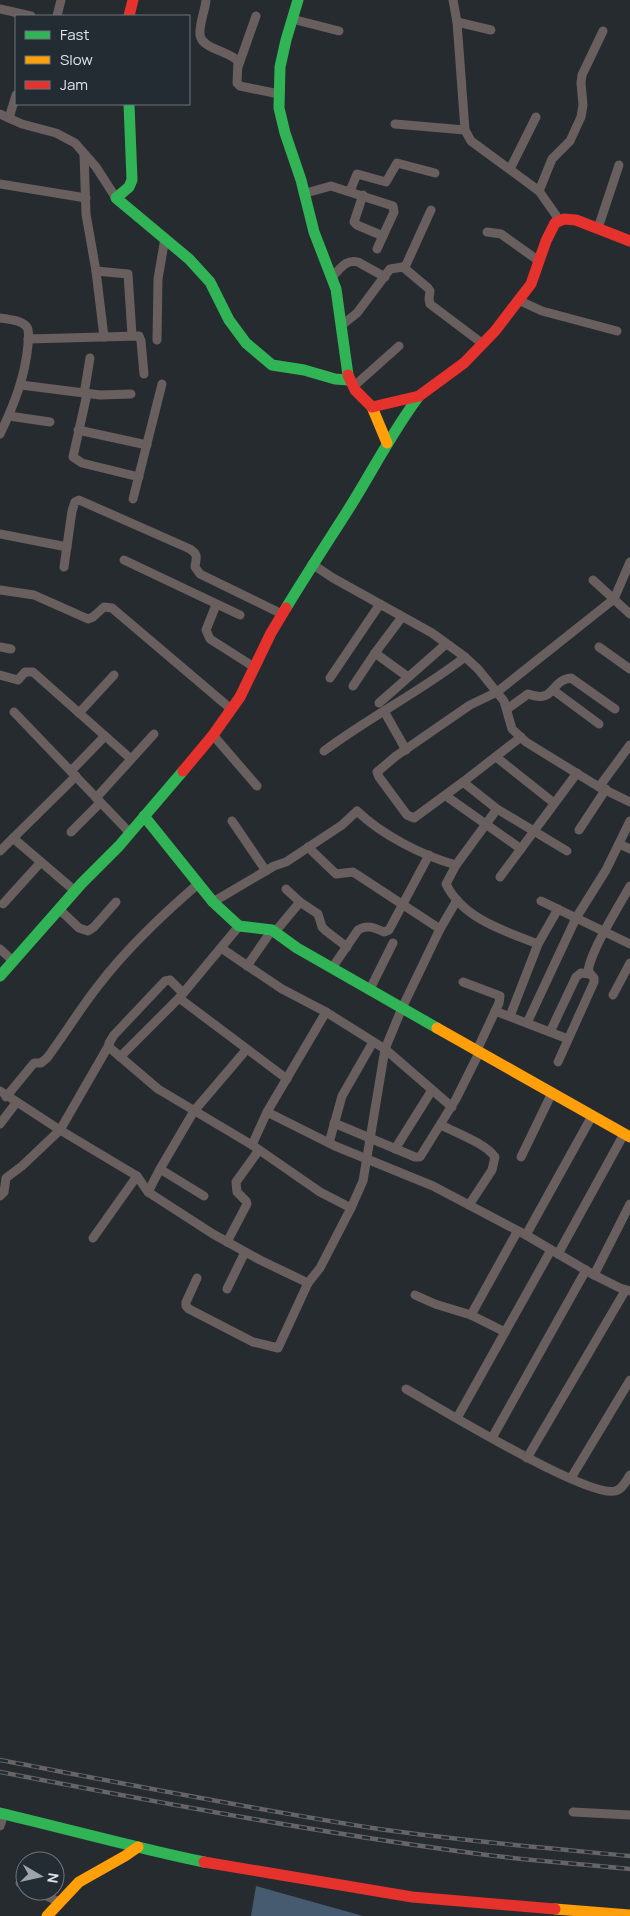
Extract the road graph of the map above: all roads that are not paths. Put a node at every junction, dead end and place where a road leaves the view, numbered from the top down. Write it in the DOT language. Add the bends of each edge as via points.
graph roads {
  1 [pos="61,0"];
  2 [pos="133,0"];
  3 [pos="206,0"];
  4 [pos="298,0"];
  5 [pos="453,0"];
  6 [pos="0,9"];
  7 [pos="27,15"];
  8 [pos="57,15"];
  9 [pos="129,15"];
  10 [pos="256,16"];
  11 [pos="292,19"];
  12 [pos="457,22"];
  13 [pos="491,30"];
  14 [pos="339,31"];
  15 [pos="603,31"];
  16 [pos="238,67"];
  17 [pos="279,94"];
  18 [pos="15,98"];
  19 [pos="129,105"];
  20 [pos="0,114"];
  21 [pos="536,117"];
  22 [pos="9,118"];
  23 [pos="395,124"];
  24 [pos="465,130"];
  25 [pos="84,154"];
  26 [pos="619,165"];
  27 [pos="510,169"];
  28 [pos="436,173"];
  29 [pos="0,184"];
  30 [pos="350,191"];
  31 [pos="539,191"];
  32 [pos="306,193"];
  33 [pos="363,195"];
  34 [pos="86,198"];
  35 [pos="116,198"];
  36 [pos="431,210"];
  37 [pos="560,221"];
  38 [pos="598,228"];
  39 [pos="487,232"];
  40 [pos="383,236"];
  41 [pos="165,238"];
  42 [pos="630,241"];
  43 [pos="377,249"];
  44 [pos="539,262"];
  45 [pos="403,267"];
  46 [pos="96,271"];
  47 [pos="333,276"];
  48 [pos="385,277"];
  49 [pos="518,300"];
  50 [pos="0,318"];
  51 [pos="342,325"];
  52 [pos="617,331"];
  53 [pos="132,335"];
  54 [pos="104,337"];
  55 [pos="28,339"];
  56 [pos="157,340"];
  57 [pos="483,344"];
  58 [pos="399,346"];
  59 [pos="90,358"];
  60 [pos="144,374"];
  61 [pos="350,383"];
  62 [pos="162,384"];
  63 [pos="21,385"];
  64 [pos="85,394"];
  65 [pos="131,394"];
  66 [pos="419,396"];
  67 [pos="372,407"];
  68 [pos="9,416"];
  69 [pos="50,422"];
  70 [pos="78,430"];
  71 [pos="0,434"];
  72 [pos="387,443"];
  73 [pos="146,445"];
  74 [pos="139,477"];
  75 [pos="133,499"];
  76 [pos="0,534"];
  77 [pos="67,547"];
  78 [pos="124,560"];
  79 [pos="630,562"];
  80 [pos="312,564"];
  81 [pos="64,567"];
  82 [pos="592,580"];
  83 [pos="0,590"];
  84 [pos="614,599"];
  85 [pos="216,604"];
  86 [pos="380,604"];
  87 [pos="282,614"];
  88 [pos="630,614"];
  89 [pos="240,615"];
  90 [pos="402,617"];
  91 [pos="446,644"];
  92 [pos="0,647"];
  93 [pos="599,647"];
  94 [pos="11,649"];
  95 [pos="375,653"];
  96 [pos="465,658"];
  97 [pos="254,668"];
  98 [pos="630,669"];
  99 [pos="0,675"];
  100 [pos="114,675"];
  101 [pos="408,677"];
  102 [pos="330,678"];
  103 [pos="353,686"];
  104 [pos="552,690"];
  105 [pos="497,692"];
  106 [pos="379,703"];
  107 [pos="232,708"];
  108 [pos="507,709"];
  109 [pos="615,709"];
  110 [pos="384,711"];
  111 [pos="14,712"];
  112 [pos="79,713"];
  113 [pos="599,724"];
  114 [pos="154,734"];
  115 [pos="104,736"];
  116 [pos="213,736"];
  117 [pos="521,736"];
  118 [pos="630,744"];
  119 [pos="406,750"];
  120 [pos="324,752"];
  121 [pos="496,757"];
  122 [pos="132,759"];
  123 [pos="577,773"];
  124 [pos="73,774"];
  125 [pos="463,782"];
  126 [pos="257,786"];
  127 [pos="602,788"];
  128 [pos="446,796"];
  129 [pos="98,800"];
  130 [pos="630,802"];
  131 [pos="554,803"];
  132 [pos="496,809"];
  133 [pos="144,816"];
  134 [pos="232,821"];
  135 [pos="630,821"];
  136 [pos="486,824"];
  137 [pos="579,830"];
  138 [pos="71,832"];
  139 [pos="533,832"];
  140 [pos="130,833"];
  141 [pos="0,838"];
  142 [pos="13,838"];
  143 [pos="619,844"];
  144 [pos="308,847"];
  145 [pos="1,849"];
  146 [pos="521,849"];
  147 [pos="630,849"];
  148 [pos="567,851"];
  149 [pos="429,855"];
  150 [pos="41,862"];
  151 [pos="456,864"];
  152 [pos="266,871"];
  153 [pos="500,877"];
  154 [pos="198,884"];
  155 [pos="630,886"];
  156 [pos="286,889"];
  157 [pos="75,891"];
  158 [pos="457,900"];
  159 [pos="542,901"];
  160 [pos="116,902"];
  161 [pos="213,902"];
  162 [pos="300,902"];
  163 [pos="3,904"];
  164 [pos="402,904"];
  165 [pos="59,909"];
  166 [pos="558,909"];
  167 [pos="576,918"];
  168 [pos="239,926"];
  169 [pos="440,929"];
  170 [pos="274,931"];
  171 [pos="605,931"];
  172 [pos="394,943"];
  173 [pos="538,944"];
  174 [pos="630,944"];
  175 [pos="347,947"];
  176 [pos="221,948"];
  177 [pos="0,949"];
  178 [pos="13,962"];
  179 [pos="630,963"];
  180 [pos="247,966"];
  181 [pos="332,968"];
  182 [pos="590,974"];
  183 [pos="0,976"];
  184 [pos="463,982"];
  185 [pos="370,989"];
  186 [pos="613,995"];
  187 [pos="181,996"];
  188 [pos="402,1008"];
  189 [pos="495,1011"];
  190 [pos="326,1012"];
  191 [pos="510,1016"];
  192 [pos="527,1023"];
  193 [pos="550,1032"];
  194 [pos="568,1039"];
  195 [pos="373,1042"];
  196 [pos="109,1045"];
  197 [pos="246,1050"];
  198 [pos="385,1050"];
  199 [pos="478,1051"];
  200 [pos="120,1057"];
  201 [pos="558,1062"];
  202 [pos="287,1079"];
  203 [pos="432,1090"];
  204 [pos="552,1093"];
  205 [pos="3,1094"];
  206 [pos="16,1103"];
  207 [pos="452,1106"];
  208 [pos="194,1111"];
  209 [pos="267,1112"];
  210 [pos="592,1116"];
  211 [pos="334,1123"];
  212 [pos="0,1124"];
  213 [pos="441,1125"];
  214 [pos="60,1130"];
  215 [pos="627,1136"];
  216 [pos="370,1137"];
  217 [pos="329,1143"];
  218 [pos="256,1148"];
  219 [pos="395,1149"];
  220 [pos="521,1157"];
  221 [pos="366,1159"];
  222 [pos="160,1169"];
  223 [pos="137,1176"];
  224 [pos="148,1192"];
  225 [pos="0,1196"];
  226 [pos="204,1196"];
  227 [pos="630,1204"];
  228 [pos="470,1205"];
  229 [pos="352,1208"];
  230 [pos="521,1234"];
  231 [pos="93,1238"];
  232 [pos="227,1242"];
  233 [pos="245,1252"];
  234 [pos="554,1252"];
  235 [pos="590,1273"];
  236 [pos="197,1278"];
  237 [pos="308,1283"];
  238 [pos="227,1289"];
  239 [pos="627,1291"];
  240 [pos="415,1295"];
  241 [pos="471,1315"];
  242 [pos="505,1332"];
  243 [pos="630,1380"];
  244 [pos="406,1389"];
  245 [pos="457,1418"];
  246 [pos="492,1438"];
  247 [pos="527,1458"];
  248 [pos="630,1475"];
  249 [pos="571,1478"];
  250 [pos="573,1812"];
  251 [pos="2,1813"];
  252 [pos="630,1815"];
  253 [pos="0,1826"];
  254 [pos="138,1847"];
  255 [pos="59,1902"];
  256 [pos="585,1914"];
  257 [pos="630,1914"];
  258 [pos="47,1916"];
  1 -- 8 [label="street"];
  2 -- 9 [label="street"];
  3 -- 16 [label="street" via="201,38 209,46 235,58"];
  4 -- 11 [label="street"];
  5 -- 12 [label="street"];
  6 -- 7 [label="street"];
  10 -- 16 [label="street"];
  11 -- 14 [label="street"];
  11 -- 17 [label="street" via="283,55"];
  12 -- 13 [label="street"];
  12 -- 24 [label="street"];
  15 -- 31 [label="street" via="582,75 581,118 570,141 552,159"];
  16 -- 17 [label="street" via="237,83 240,86"];
  17 -- 32 [label="street" via="283,130"];
  18 -- 22 [label="street"];
  19 -- 35 [label="street" via="132,180"];
  20 -- 22 [label="street"];
  21 -- 27 [label="street"];
  22 -- 25 [label="street" via="56,133 74,143"];
  23 -- 24 [label="street"];
  24 -- 27 [label="street" via="471,141"];
  25 -- 34 [label="street"];
  25 -- 35 [label="street"];
  26 -- 38 [label="street"];
  27 -- 31 [label="street"];
  28 -- 30 [label="street" via="397,163 386,182 357,174"];
  29 -- 34 [label="street"];
  30 -- 32 [label="street" via="331,186"];
  30 -- 33 [label="street"];
  31 -- 37 [label="street"];
  32 -- 47 [label="street" via="314,231"];
  33 -- 40 [label="street" via="354,222"];
  33 -- 40 [label="street" via="394,208"];
  34 -- 46 [label="street"];
  35 -- 41 [label="street"];
  36 -- 45 [label="street"];
  37 -- 38 [label="street" via="576,220"];
  37 -- 44 [label="street" via="555,223"];
  38 -- 42 [label="street"];
  39 -- 44 [label="street" via="501,234"];
  40 -- 43 [label="street"];
  41 -- 56 [label="street" via="158,279"];
  41 -- 61 [label="street" via="210,282 229,320 246,344 272,365"];
  44 -- 49 [label="street" via="531,284"];
  45 -- 48 [label="street" via="390,269"];
  45 -- 57 [label="street" via="428,288 434,307"];
  46 -- 53 [label="street" via="128,274"];
  46 -- 54 [label="street"];
  47 -- 48 [label="street" via="347,262 354,261"];
  47 -- 51 [label="street"];
  48 -- 51 [label="street" via="357,313"];
  49 -- 52 [label="street" via="542,311"];
  49 -- 57 [label="street"];
  50 -- 55 [label="street" via="27,326"];
  51 -- 61 [label="street"];
  53 -- 54 [label="street"];
  53 -- 60 [label="street" via="141,337"];
  54 -- 55 [label="street"];
  55 -- 63 [label="street"];
  57 -- 66 [label="street"];
  58 -- 61 [label="street"];
  59 -- 64 [label="street"];
  61 -- 67 [label="street"];
  62 -- 73 [label="street"];
  63 -- 64 [label="street"];
  63 -- 68 [label="street"];
  64 -- 65 [label="street"];
  64 -- 70 [label="street"];
  66 -- 67 [label="street"];
  66 -- 72 [label="street"];
  67 -- 72 [label="street"];
  68 -- 69 [label="street"];
  68 -- 71 [label="street"];
  70 -- 73 [label="street"];
  70 -- 74 [label="street" via="74,452 76,460"];
  72 -- 80 [label="street"];
  73 -- 74 [label="street"];
  74 -- 75 [label="street"];
  76 -- 77 [label="street"];
  77 -- 81 [label="street"];
  77 -- 87 [label="street" via="73,505 82,501 190,549 196,553 195,567 200,574"];
  78 -- 85 [label="street"];
  79 -- 84 [label="street"];
  80 -- 86 [label="street"];
  80 -- 87 [label="street"];
  82 -- 84 [label="street"];
  83 -- 107 [label="street" via="34,596 88,619 109,607"];
  84 -- 88 [label="street"];
  84 -- 105 [label="street"];
  85 -- 89 [label="street"];
  85 -- 97 [label="street" via="206,630 210,639"];
  86 -- 90 [label="street"];
  86 -- 102 [label="street"];
  87 -- 97 [label="street"];
  90 -- 91 [label="street"];
  90 -- 95 [label="street"];
  91 -- 96 [label="street"];
  91 -- 101 [label="street"];
  92 -- 94 [label="street"];
  93 -- 98 [label="street"];
  95 -- 101 [label="street"];
  95 -- 103 [label="street"];
  96 -- 105 [label="street"];
  96 -- 110 [label="street"];
  97 -- 107 [label="street"];
  99 -- 112 [label="street" via="18,680 25,672 33,672"];
  100 -- 112 [label="street"];
  101 -- 106 [label="street"];
  104 -- 108 [label="street" via="538,698 528,694"];
  104 -- 109 [label="street" via="571,678"];
  104 -- 113 [label="street"];
  105 -- 108 [label="street"];
  105 -- 119 [label="street" via="470,705"];
  107 -- 116 [label="street"];
  108 -- 117 [label="street" via="512,729"];
  110 -- 119 [label="street"];
  110 -- 120 [label="street" via="344,735"];
  111 -- 124 [label="street"];
  112 -- 115 [label="street"];
  114 -- 122 [label="street"];
  115 -- 122 [label="street"];
  115 -- 124 [label="street"];
  116 -- 126 [label="street"];
  116 -- 133 [label="street"];
  117 -- 121 [label="street"];
  117 -- 123 [label="street"];
  118 -- 127 [label="street"];
  119 -- 128 [label="street" via="377,772 407,815 417,818"];
  121 -- 125 [label="street"];
  121 -- 131 [label="street"];
  122 -- 129 [label="street"];
  123 -- 127 [label="street"];
  123 -- 131 [label="street"];
  124 -- 129 [label="street"];
  124 -- 142 [label="street"];
  125 -- 128 [label="street"];
  125 -- 132 [label="street"];
  127 -- 130 [label="street"];
  127 -- 137 [label="street"];
  128 -- 136 [label="street"];
  129 -- 138 [label="street"];
  129 -- 140 [label="street"];
  131 -- 139 [label="street"];
  132 -- 136 [label="street"];
  132 -- 139 [label="street"];
  133 -- 140 [label="street"];
  133 -- 154 [label="street"];
  134 -- 152 [label="street"];
  135 -- 143 [label="street"];
  136 -- 146 [label="street"];
  136 -- 151 [label="street"];
  139 -- 146 [label="street"];
  139 -- 148 [label="street"];
  140 -- 157 [label="street"];
  141 -- 145 [label="street"];
  142 -- 145 [label="street"];
  142 -- 150 [label="street"];
  143 -- 147 [label="street"];
  143 -- 167 [label="street"];
  144 -- 149 [label="street" via="342,825 357,810 370,824"];
  144 -- 152 [label="street"];
  144 -- 164 [label="street" via="332,871 340,874 353,872"];
  146 -- 153 [label="street"];
  149 -- 151 [label="street"];
  149 -- 164 [label="street"];
  150 -- 157 [label="street"];
  150 -- 163 [label="street"];
  151 -- 158 [label="street" via="446,884"];
  152 -- 161 [label="street"];
  154 -- 161 [label="street"];
  154 -- 205 [label="street" via="122,957 47,1058 34,1064"];
  155 -- 171 [label="street"];
  156 -- 162 [label="street"];
  157 -- 165 [label="street"];
  158 -- 169 [label="street"];
  158 -- 173 [label="street" via="478,918"];
  159 -- 166 [label="street"];
  160 -- 165 [label="street" via="88,931 79,928"];
  161 -- 168 [label="street"];
  162 -- 170 [label="street"];
  162 -- 175 [label="street" via="318,914 322,927"];
  164 -- 169 [label="street"];
  164 -- 175 [label="street" via="387,932 363,927"];
  165 -- 178 [label="street"];
  166 -- 167 [label="street"];
  166 -- 173 [label="street"];
  167 -- 171 [label="street"];
  167 -- 192 [label="street"];
  168 -- 170 [label="street"];
  168 -- 176 [label="street"];
  169 -- 188 [label="street"];
  170 -- 180 [label="street"];
  170 -- 181 [label="street"];
  171 -- 174 [label="street"];
  171 -- 182 [label="street" via="588,968"];
  172 -- 185 [label="street"];
  173 -- 191 [label="street"];
  175 -- 181 [label="street"];
  176 -- 180 [label="street"];
  176 -- 187 [label="street"];
  177 -- 178 [label="street"];
  178 -- 183 [label="street"];
  179 -- 186 [label="street"];
  180 -- 190 [label="street"];
  181 -- 185 [label="street"];
  182 -- 193 [label="street" via="581,973 576,978"];
  182 -- 194 [label="street" via="594,982"];
  184 -- 189 [label="street" via="498,994 500,999"];
  185 -- 188 [label="street"];
  187 -- 196 [label="street" via="170,980 165,981 114,1035"];
  187 -- 197 [label="street"];
  187 -- 200 [label="street"];
  188 -- 198 [label="street"];
  188 -- 199 [label="street"];
  189 -- 191 [label="street"];
  189 -- 199 [label="street"];
  190 -- 195 [label="street"];
  190 -- 202 [label="street"];
  191 -- 192 [label="street"];
  192 -- 193 [label="street"];
  193 -- 194 [label="street"];
  194 -- 201 [label="street"];
  195 -- 198 [label="street"];
  195 -- 211 [label="street" via="342,1096"];
  196 -- 200 [label="street"];
  196 -- 214 [label="street"];
  197 -- 202 [label="street"];
  197 -- 208 [label="street"];
  198 -- 203 [label="street"];
  198 -- 216 [label="street"];
  199 -- 204 [label="street"];
  199 -- 207 [label="street"];
  200 -- 208 [label="street" via="158,1089"];
  202 -- 209 [label="street"];
  203 -- 207 [label="street"];
  203 -- 219 [label="street"];
  204 -- 210 [label="street"];
  204 -- 220 [label="street"];
  205 -- 206 [label="street"];
  206 -- 212 [label="street"];
  206 -- 214 [label="street"];
  207 -- 213 [label="street"];
  208 -- 218 [label="street"];
  208 -- 222 [label="street"];
  209 -- 217 [label="street"];
  209 -- 218 [label="street"];
  210 -- 215 [label="street"];
  210 -- 230 [label="street"];
  211 -- 216 [label="street"];
  211 -- 217 [label="street"];
  213 -- 219 [label="street" via="420,1157"];
  213 -- 228 [label="street" via="482,1146 495,1157 492,1170"];
  214 -- 223 [label="street"];
  214 -- 225 [label="street" via="6,1178 4,1192"];
  215 -- 234 [label="street"];
  216 -- 219 [label="street"];
  216 -- 221 [label="street"];
  217 -- 221 [label="street"];
  218 -- 229 [label="street" via="320,1192"];
  218 -- 232 [label="street" via="236,1182 237,1192 247,1204"];
  221 -- 228 [label="street"];
  221 -- 229 [label="street" via="363,1181"];
  222 -- 224 [label="street"];
  222 -- 226 [label="street"];
  223 -- 224 [label="street"];
  223 -- 231 [label="street"];
  224 -- 232 [label="street"];
  227 -- 235 [label="street"];
  228 -- 230 [label="street"];
  229 -- 237 [label="street" via="320,1268"];
  230 -- 234 [label="street"];
  230 -- 241 [label="street"];
  232 -- 233 [label="street"];
  233 -- 237 [label="street"];
  233 -- 238 [label="street"];
  234 -- 235 [label="street"];
  234 -- 242 [label="street"];
  235 -- 239 [label="street"];
  235 -- 246 [label="street"];
  236 -- 237 [label="street" via="186,1302 189,1309 253,1342 275,1348 282,1343"];
  239 -- 247 [label="street"];
  240 -- 241 [label="street"];
  241 -- 242 [label="street"];
  242 -- 245 [label="street"];
  243 -- 249 [label="street"];
  244 -- 245 [label="street"];
  245 -- 246 [label="street"];
  246 -- 247 [label="street"];
  247 -- 249 [label="street"];
  248 -- 249 [label="street" via="614,1492 590,1487"];
  250 -- 252 [label="street"];
  251 -- 253 [label="street"];
  251 -- 254 [label="street"];
  254 -- 255 [label="street" via="128,1856 81,1880"];
  254 -- 256 [label="street" via="264,1873 412,1897"];
  255 -- 258 [label="street"];
  256 -- 257 [label="street"];
}
